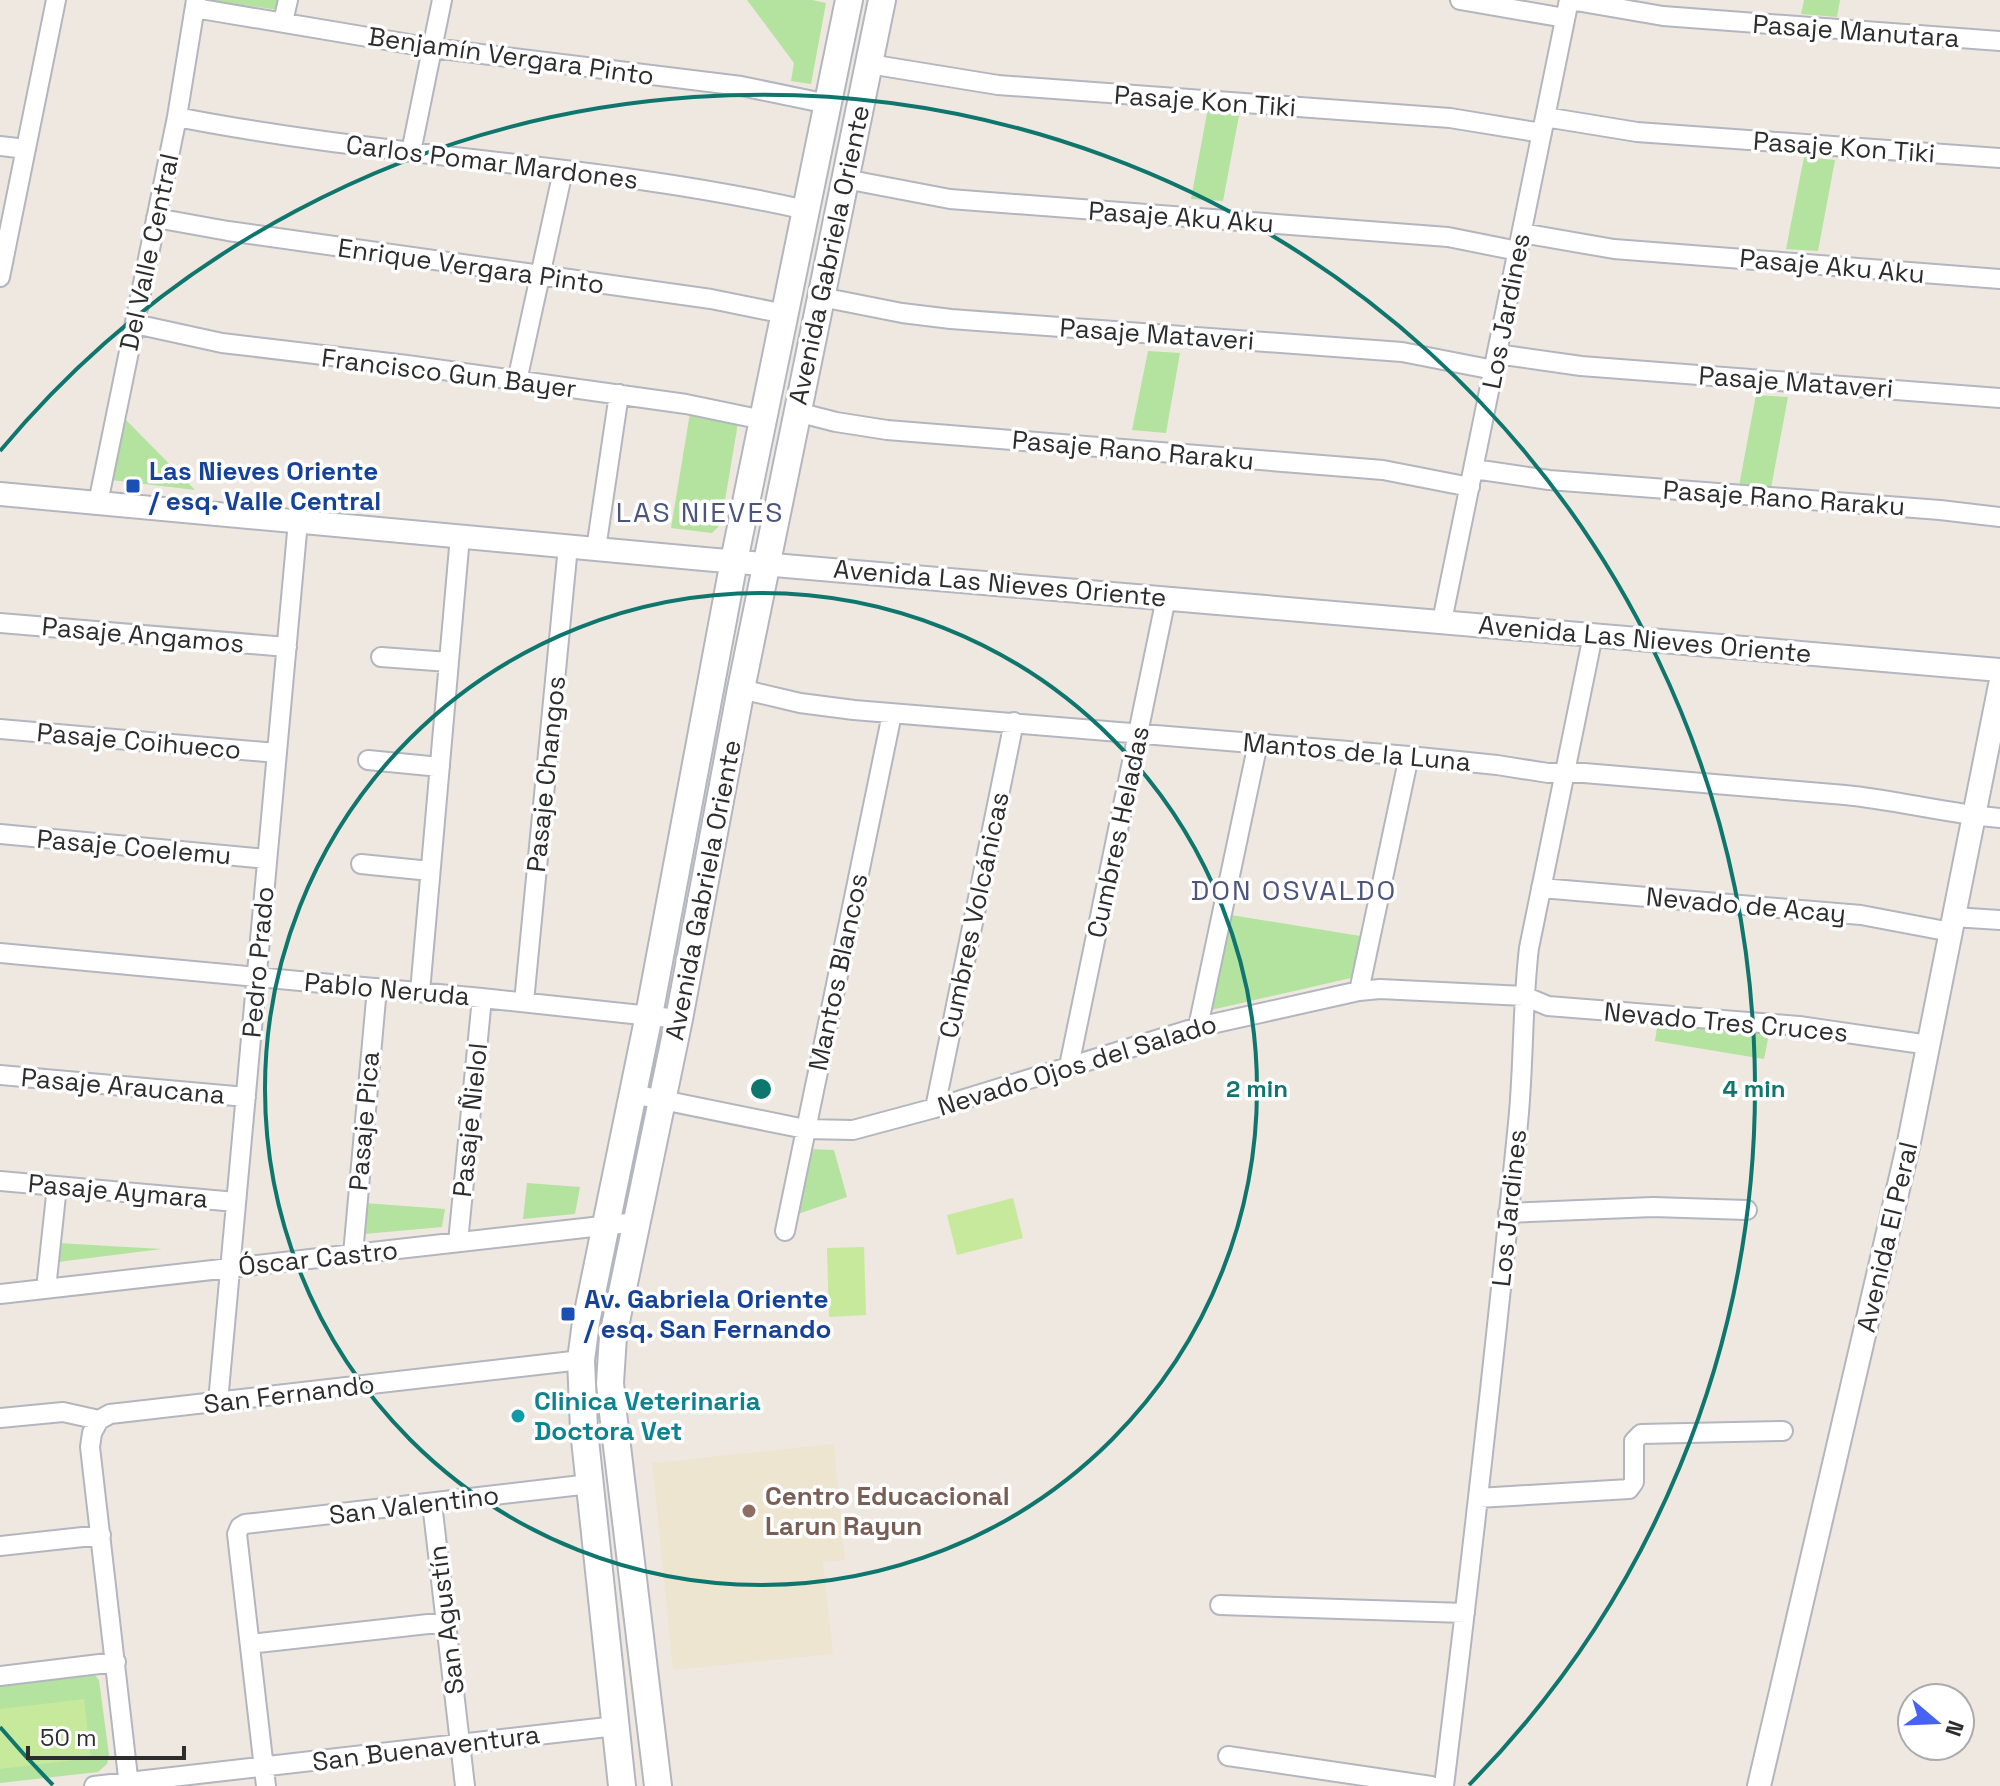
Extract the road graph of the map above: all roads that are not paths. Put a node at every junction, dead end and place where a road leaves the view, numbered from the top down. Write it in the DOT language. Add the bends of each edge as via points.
graph roads {
  1 [pos="56,0"];
  2 [pos="288,0"];
  3 [pos="442,0"];
  4 [pos="849,0"];
  5 [pos="882,0"];
  6 [pos="1460,0"];
  7 [pos="195,4"];
  8 [pos="1568,6"];
  9 [pos="283,22"];
  10 [pos="2000,41"];
  11 [pos="433,48"];
  12 [pos="869,64"];
  13 [pos="828,104"];
  14 [pos="177,117"];
  15 [pos="1544,125"];
  16 [pos="0,146"];
  17 [pos="26,149"];
  18 [pos="411,152"];
  19 [pos="2000,158"];
  20 [pos="563,171"];
  21 [pos="845,179"];
  22 [pos="806,210"];
  23 [pos="156,218"];
  24 [pos="1520,242"];
  25 [pos="540,276"];
  26 [pos="0,277"];
  27 [pos="2000,279"];
  28 [pos="821,297"];
  29 [pos="785,314"];
  30 [pos="135,324"];
  31 [pos="1495,362"];
  32 [pos="517,381"];
  33 [pos="619,394"];
  34 [pos="2000,398"];
  35 [pos="797,412"];
  36 [pos="763,420"];
  37 [pos="1472,478"];
  38 [pos="0,494"];
  39 [pos="98,503"];
  40 [pos="2000,517"];
  41 [pos="298,521"];
  42 [pos="460,536"];
  43 [pos="568,546"];
  44 [pos="596,549"];
  45 [pos="734,561"];
  46 [pos="766,563"];
  47 [pos="1166,598"];
  48 [pos="1442,621"];
  49 [pos="0,623"];
  50 [pos="1593,635"];
  51 [pos="287,647"];
  52 [pos="381,657"];
  53 [pos="449,662"];
  54 [pos="2000,670"];
  55 [pos="2000,685"];
  56 [pos="741,689"];
  57 [pos="892,714"];
  58 [pos="1014,722"];
  59 [pos="0,729"];
  60 [pos="1138,733"];
  61 [pos="1258,743"];
  62 [pos="277,753"];
  63 [pos="1409,756"];
  64 [pos="368,760"];
  65 [pos="440,767"];
  66 [pos="1564,773"];
  67 [pos="1973,816"];
  68 [pos="2000,818"];
  69 [pos="0,834"];
  70 [pos="267,859"];
  71 [pos="361,864"];
  72 [pos="430,871"];
  73 [pos="1541,888"];
  74 [pos="2000,920"];
  75 [pos="1952,924"];
  76 [pos="0,953"];
  77 [pos="257,977"];
  78 [pos="377,988"];
  79 [pos="1359,991"];
  80 [pos="420,992"];
  81 [pos="1524,996"];
  82 [pos="482,998"];
  83 [pos="524,1002"];
  84 [pos="649,1015"];
  85 [pos="679,1019"];
  86 [pos="1198,1027"];
  87 [pos="1929,1045"];
  88 [pos="1069,1066"];
  89 [pos="0,1075"];
  90 [pos="633,1094"];
  91 [pos="246,1097"];
  92 [pos="662,1100"];
  93 [pos="935,1108"];
  94 [pos="805,1129"];
  95 [pos="0,1181"];
  96 [pos="57,1186"];
  97 [pos="236,1202"];
  98 [pos="1747,1210"];
  99 [pos="1508,1213"];
  100 [pos="637,1222"];
  101 [pos="606,1225"];
  102 [pos="785,1231"];
  103 [pos="458,1242"];
  104 [pos="353,1254"];
  105 [pos="230,1268"];
  106 [pos="46,1289"];
  107 [pos="0,1294"];
  108 [pos="581,1360"];
  109 [pos="218,1402"];
  110 [pos="0,1418"];
  111 [pos="99,1420"];
  112 [pos="1783,1431"];
  113 [pos="590,1484"];
  114 [pos="1478,1498"];
  115 [pos="432,1503"];
  116 [pos="101,1535"];
  117 [pos="0,1546"];
  118 [pos="1220,1605"];
  119 [pos="1465,1613"];
  120 [pos="446,1622"];
  121 [pos="250,1644"];
  122 [pos="116,1662"];
  123 [pos="0,1676"];
  124 [pos="616,1726"];
  125 [pos="461,1744"];
  126 [pos="1228,1756"];
  127 [pos="264,1766"];
  128 [pos="129,1784"];
  129 [pos="94,1786"];
  130 [pos="266,1786"];
  131 [pos="465,1786"];
  132 [pos="622,1786"];
  133 [pos="658,1786"];
  134 [pos="1431,1786"];
  135 [pos="1444,1786"];
  136 [pos="1759,1786"];
  1 -- 17 [label="street"];
  2 -- 9 [label="street"];
  3 -- 11 [label="street"];
  4 -- 13 [label="main road, Avenida Gabriela Oriente"];
  5 -- 12 [label="main road, Avenida Gabriela Oriente"];
  6 -- 8 [label="street, Pasaje Manutara"];
  7 -- 9 [label="street, Benjamín Vergara Pinto"];
  7 -- 14 [label="street, Del Valle Central"];
  8 -- 10 [label="street, Pasaje Manutara"];
  8 -- 15 [label="street, Los Jardines"];
  9 -- 11 [label="street, Benjamín Vergara Pinto"];
  11 -- 13 [label="street, Benjamín Vergara Pinto" via="741,86"];
  11 -- 18 [label="street"];
  12 -- 15 [label="street, Pasaje Kon Tiki" via="998,85"];
  12 -- 21 [label="main road, Avenida Gabriela Oriente"];
  13 -- 22 [label="main road, Avenida Gabriela Oriente"];
  14 -- 18 [label="street, Carlos Pomar Mardones"];
  14 -- 23 [label="street, Del Valle Central"];
  15 -- 19 [label="street, Pasaje Kon Tiki"];
  15 -- 24 [label="street, Los Jardines"];
  16 -- 17 [label="street"];
  17 -- 26 [label="street"];
  18 -- 20 [label="street, Carlos Pomar Mardones"];
  20 -- 22 [label="street, Carlos Pomar Mardones" via="695,188"];
  20 -- 25 [label="street"];
  21 -- 24 [label="street, Pasaje Aku Aku" via="950,199"];
  21 -- 28 [label="main road, Avenida Gabriela Oriente"];
  22 -- 29 [label="main road, Avenida Gabriela Oriente"];
  23 -- 25 [label="street, Enrique Vergara Pinto"];
  23 -- 30 [label="street, Del Valle Central"];
  24 -- 27 [label="street, Pasaje Aku Aku"];
  24 -- 31 [label="street, Los Jardines"];
  25 -- 29 [label="street, Enrique Vergara Pinto"];
  25 -- 32 [label="street"];
  28 -- 31 [label="street, Pasaje Mataveri" via="951,319"];
  28 -- 35 [label="main road, Avenida Gabriela Oriente"];
  29 -- 36 [label="main road, Avenida Gabriela Oriente"];
  30 -- 32 [label="street, Francisco Gun Bayer" via="222,343"];
  30 -- 39 [label="street, Del Valle Central"];
  31 -- 34 [label="street, Pasaje Mataveri"];
  31 -- 37 [label="street, Los Jardines"];
  32 -- 33 [label="street, Francisco Gun Bayer"];
  33 -- 36 [label="street, Francisco Gun Bayer"];
  33 -- 44 [label="street"];
  35 -- 37 [label="street, Pasaje Rano Raraku" via="874,429"];
  35 -- 46 [label="main road, Avenida Gabriela Oriente"];
  36 -- 45 [label="main road, Avenida Gabriela Oriente"];
  37 -- 40 [label="street, Pasaje Rano Raraku"];
  37 -- 48 [label="street, Los Jardines"];
  38 -- 39 [label="street, Avenida Las Nieves Oriente"];
  39 -- 41 [label="street, Avenida Las Nieves Oriente"];
  41 -- 42 [label="street, Avenida Las Nieves Oriente"];
  41 -- 51 [label="street, Pedro Prado"];
  42 -- 43 [label="street, Avenida Las Nieves Oriente"];
  42 -- 53 [label="street"];
  43 -- 44 [label="street, Avenida Las Nieves Oriente"];
  43 -- 83 [label="street, Pasaje Changos"];
  44 -- 45 [label="street, Avenida Las Nieves Oriente"];
  45 -- 46 [label="street, Avenida Las Nieves Oriente"];
  45 -- 84 [label="main road, Avenida Gabriela Oriente"];
  46 -- 47 [label="street, Avenida Las Nieves Oriente"];
  46 -- 56 [label="main road, Avenida Gabriela Oriente"];
  47 -- 48 [label="street, Avenida Las Nieves Oriente"];
  47 -- 60 [label="street, Cumbres Heladas"];
  48 -- 50 [label="street, Avenida Las Nieves Oriente"];
  49 -- 51 [label="street, Pasaje Angamos"];
  50 -- 54 [label="street, Avenida Las Nieves Oriente"];
  50 -- 66 [label="street, Los Jardines"];
  51 -- 62 [label="street, Pedro Prado"];
  52 -- 53 [label="street"];
  53 -- 65 [label="street"];
  55 -- 67 [label="street, Avenida El Peral"];
  56 -- 57 [label="street, Mantos de la Luna"];
  56 -- 85 [label="main road, Avenida Gabriela Oriente"];
  57 -- 58 [label="street, Mantos de la Luna"];
  57 -- 94 [label="street, Mantos Blancos"];
  58 -- 60 [label="street, Mantos de la Luna"];
  58 -- 93 [label="street, Cumbres Volcánicas"];
  59 -- 62 [label="street, Pasaje Coihueco"];
  60 -- 61 [label="street, Mantos de la Luna"];
  60 -- 88 [label="street, Cumbres Heladas"];
  61 -- 63 [label="street, Mantos de la Luna"];
  61 -- 86 [label="street"];
  62 -- 70 [label="street, Pedro Prado"];
  63 -- 66 [label="street, Mantos de la Luna"];
  63 -- 79 [label="street"];
  64 -- 65 [label="street"];
  65 -- 72 [label="street"];
  66 -- 67 [label="street, Mantos de la Luna" via="1882,798"];
  66 -- 73 [label="street, Los Jardines"];
  67 -- 68 [label="street, Mantos de la Luna"];
  67 -- 75 [label="street, Avenida El Peral"];
  69 -- 70 [label="street, Pasaje Coelemu"];
  70 -- 77 [label="street, Pedro Prado"];
  71 -- 72 [label="street"];
  72 -- 80 [label="street"];
  73 -- 75 [label="street, Nevado de Acay"];
  73 -- 81 [label="street, Los Jardines"];
  74 -- 75 [label="street, Nevado de Acay"];
  75 -- 87 [label="street, Avenida El Peral"];
  76 -- 77 [label="street, Pablo Neruda"];
  77 -- 78 [label="street, Pablo Neruda"];
  77 -- 91 [label="street, Pedro Prado"];
  78 -- 80 [label="street, Pablo Neruda"];
  78 -- 104 [label="street, Pasaje Pica"];
  79 -- 81 [label="street, Nevado Ojos del Salado"];
  79 -- 86 [label="street, Nevado Ojos del Salado"];
  80 -- 82 [label="street, Pablo Neruda"];
  81 -- 87 [label="street, Nevado Tres Cruces" via="1548,1006 1799,1026"];
  81 -- 99 [label="street, Los Jardines"];
  82 -- 83 [label="street, Pablo Neruda"];
  82 -- 103 [label="street, Pasaje Ñielol"];
  83 -- 84 [label="street, Pablo Neruda"];
  84 -- 85 [label="street, Pablo Neruda"];
  84 -- 90 [label="main road, Avenida Gabriela Oriente"];
  85 -- 92 [label="main road, Avenida Gabriela Oriente"];
  86 -- 88 [label="street, Nevado Ojos del Salado"];
  87 -- 136 [label="street, Avenida El Peral"];
  88 -- 93 [label="street, Nevado Ojos del Salado"];
  89 -- 91 [label="street, Pasaje Araucana"];
  90 -- 92 [label="street, Nevado Ojos del Salado"];
  90 -- 101 [label="main road, Avenida Gabriela Oriente"];
  91 -- 97 [label="street, Pedro Prado"];
  92 -- 94 [label="street, Nevado Ojos del Salado"];
  92 -- 100 [label="main road, Avenida Gabriela Oriente"];
  93 -- 94 [label="street, Nevado Ojos del Salado" via="853,1130"];
  94 -- 102 [label="street, Mantos Blancos"];
  95 -- 96 [label="street, Pasaje Aymara"];
  96 -- 97 [label="street, Pasaje Aymara"];
  96 -- 106 [label="street"];
  97 -- 105 [label="street, Pedro Prado"];
  98 -- 99 [label="street" via="1653,1207"];
  99 -- 114 [label="street, Los Jardines"];
  100 -- 101 [label="street, Óscar Castro"];
  100 -- 133 [label="main road, Avenida Gabriela Oriente" via="615,1327 610,1383"];
  101 -- 103 [label="street, Óscar Castro"];
  101 -- 108 [label="main road, Avenida Gabriela Oriente"];
  103 -- 104 [label="street, Óscar Castro"];
  104 -- 105 [label="street, Óscar Castro"];
  105 -- 106 [label="street, Óscar Castro"];
  105 -- 109 [label="street, Pedro Prado"];
  106 -- 107 [label="street, Óscar Castro"];
  108 -- 109 [label="street, San Fernando"];
  108 -- 113 [label="main road, Avenida Gabriela Oriente"];
  109 -- 111 [label="street, San Fernando" via="110,1414"];
  110 -- 111 [label="street, San Fernando" via="63,1412"];
  111 -- 116 [label="street" via="90,1440"];
  112 -- 114 [label="street" via="1641,1434 1634,1441 1634,1482 1629,1489"];
  113 -- 115 [label="street, San Valentino"];
  113 -- 124 [label="main road, Avenida Gabriela Oriente"];
  114 -- 119 [label="street, Los Jardines"];
  115 -- 120 [label="street, San Agustín"];
  115 -- 121 [label="street, San Valentino" via="240,1527"];
  116 -- 117 [label="street"];
  116 -- 122 [label="street"];
  118 -- 119 [label="street"];
  119 -- 135 [label="street, Los Jardines"];
  120 -- 121 [label="street"];
  120 -- 125 [label="street, San Agustín"];
  121 -- 127 [label="street"];
  122 -- 123 [label="street"];
  122 -- 128 [label="street"];
  124 -- 125 [label="street, San Buenaventura"];
  124 -- 132 [label="main road, Avenida Gabriela Oriente"];
  125 -- 127 [label="street, San Buenaventura"];
  125 -- 131 [label="street, San Agustín"];
  126 -- 134 [label="street"];
  127 -- 128 [label="street, San Buenaventura"];
  127 -- 130 [label="street"];
  128 -- 129 [label="street, San Buenaventura"];
}
